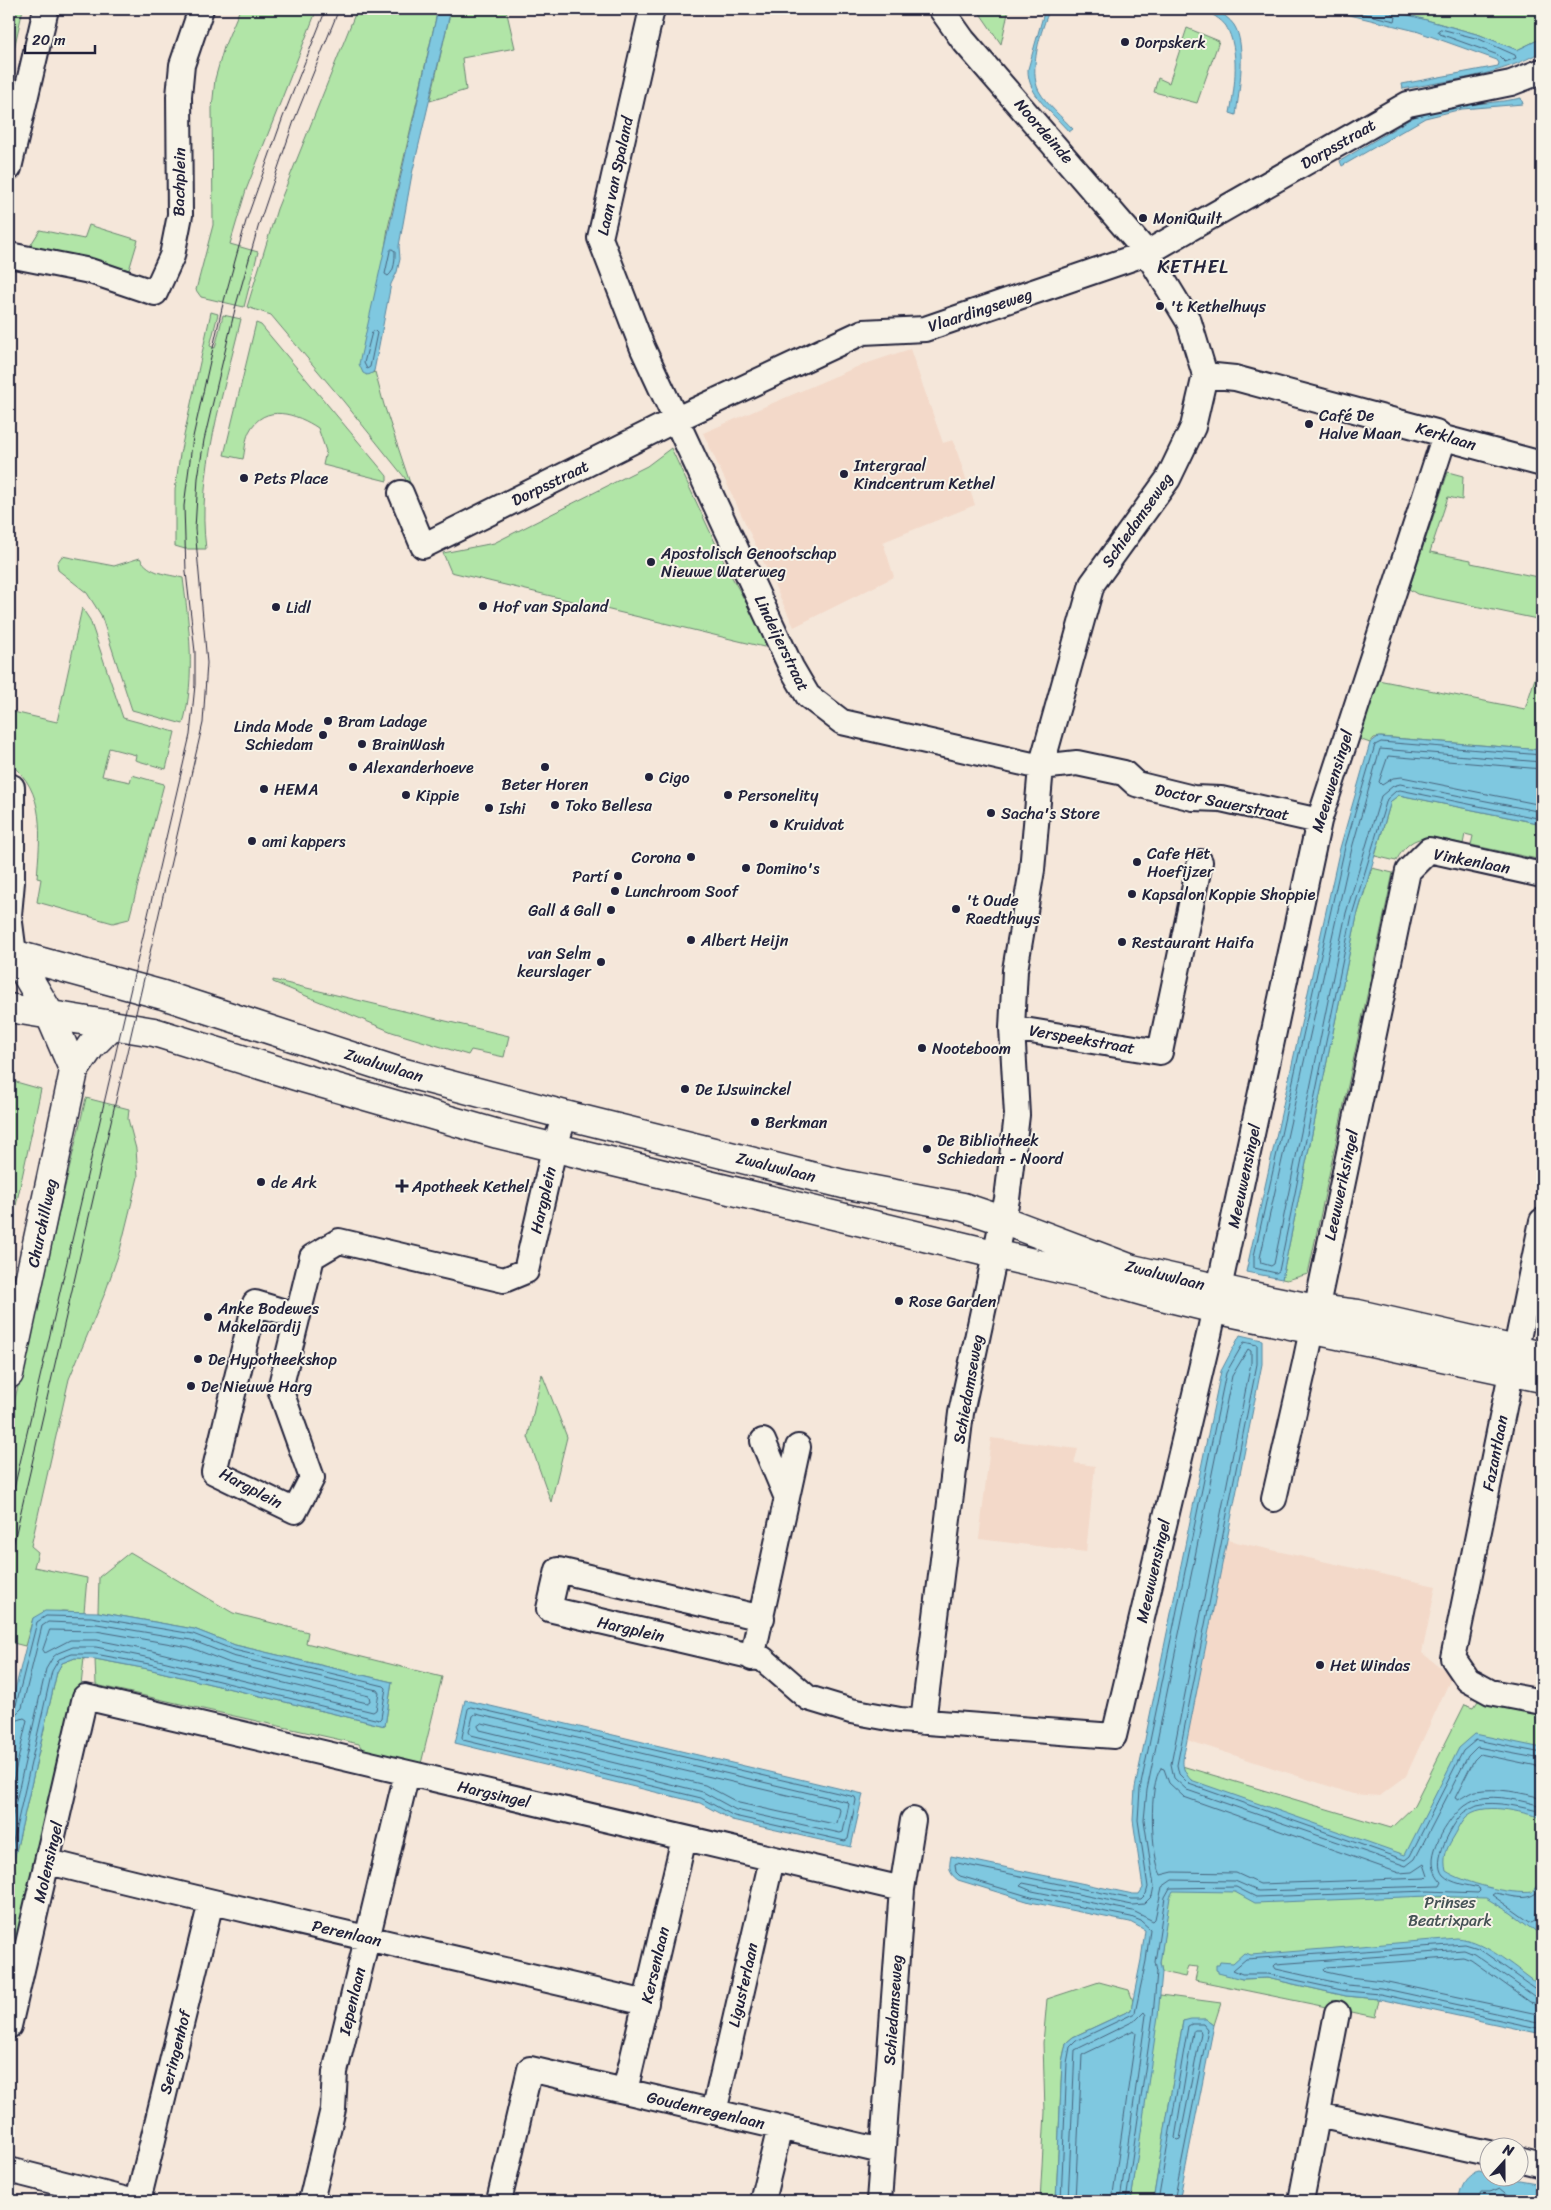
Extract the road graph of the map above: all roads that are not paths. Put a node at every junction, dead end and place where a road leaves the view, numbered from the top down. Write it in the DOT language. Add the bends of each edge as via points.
graph roads {
  1 [pos="46,9"];
  2 [pos="201,9"];
  3 [pos="652,9"];
  4 [pos="941,9"];
  5 [pos="1542,70"];
  6 [pos="9,168"];
  7 [pos="1147,253"];
  8 [pos="9,254"];
  9 [pos="1205,375"];
  10 [pos="677,419"];
  11 [pos="1444,438"];
  12 [pos="1542,464"];
  13 [pos="401,493"];
  14 [pos="1041,767"];
  15 [pos="9,786"];
  16 [pos="1318,822"];
  17 [pos="1200,862"];
  18 [pos="1408,871"];
  19 [pos="1542,875"];
  20 [pos="11,954"];
  21 [pos="94,977"];
  22 [pos="9,982"];
  23 [pos="43,1002"];
  24 [pos="9,1006"];
  25 [pos="111,1026"];
  26 [pos="1012,1028"];
  27 [pos="74,1071"];
  28 [pos="565,1115"];
  29 [pos="554,1149"];
  30 [pos="1002,1220"];
  31 [pos="1542,1221"];
  32 [pos="994,1254"];
  33 [pos="1217,1299"];
  34 [pos="298,1316"];
  35 [pos="1314,1319"];
  36 [pos="1542,1356"];
  37 [pos="1513,1361"];
  38 [pos="9,1374"];
  39 [pos="1542,1378"];
  40 [pos="763,1441"];
  41 [pos="798,1447"];
  42 [pos="787,1498"];
  43 [pos="1274,1499"];
  44 [pos="762,1618"];
  45 [pos="752,1658"];
  46 [pos="86,1697"];
  47 [pos="1542,1702"];
  48 [pos="924,1722"];
  49 [pos="406,1773"];
  50 [pos="913,1820"];
  51 [pos="684,1838"];
  52 [pos="772,1859"];
  53 [pos="49,1862"];
  54 [pos="902,1889"];
  55 [pos="211,1902"];
  56 [pos="367,1937"];
  57 [pos="646,2003"];
  58 [pos="1337,2013"];
  59 [pos="9,2026"];
  60 [pos="625,2091"];
  61 [pos="714,2112"];
  62 [pos="1318,2115"];
  63 [pos="780,2127"];
  64 [pos="882,2151"];
  65 [pos="1478,2151"];
  66 [pos="1528,2161"];
  67 [pos="1542,2164"];
  68 [pos="9,2170"];
  69 [pos="131,2201"];
  70 [pos="138,2201"];
  71 [pos="311,2201"];
  72 [pos="499,2201"];
  73 [pos="762,2201"];
  74 [pos="879,2201"];
  75 [pos="1301,2201"];
  1 -- 6 [label="street"];
  2 -- 8 [label="street, Bachplein" via="182,65 179,96 180,215 172,256 156,293 90,271"];
  3 -- 10 [label="street, Laan van Spaland" via="600,238 643,349"];
  4 -- 7 [label="street, Noordeinde"];
  5 -- 7 [label="street, Dorpsstraat" via="1511,83 1408,104"];
  7 -- 9 [label="street" via="1188,322"];
  7 -- 10 [label="street, Vlaardingseweg" via="925,329 863,332"];
  9 -- 11 [label="street, Kerklaan" via="1235,378 1436,432"];
  9 -- 14 [label="street, Schiedamseweg" via="1193,427 1168,479 1092,584"];
  10 -- 13 [label="street, Dorpsstraat" via="423,546"];
  10 -- 14 [label="street, Lindeijerstraat" via="791,667 808,696 842,722"];
  11 -- 12 [label="street, Kerklaan"];
  11 -- 16 [label="street, Meeuwensingel"];
  14 -- 16 [label="street, Doctor Sauerstraat" via="1077,763 1124,773 1136,784 1193,798 1221,799"];
  14 -- 26 [label="street, Verspeekstraat" via="1032,870 1015,970"];
  15 -- 20 [label="street" via="12,787"];
  16 -- 33 [label="street, Meeuwensingel"];
  17 -- 26 [label="street, Verspeekstraat" via="1160,1052"];
  18 -- 19 [label="street, Vinkenlaan" via="1429,850"];
  18 -- 35 [label="street, Leeuweriksingel"];
  20 -- 21 [label="main road, Zwaluwlaan"];
  20 -- 22 [label="main road"];
  20 -- 23 [label="main road"];
  21 -- 23 [label="main road" via="62,983"];
  21 -- 28 [label="main road, Zwaluwlaan" via="170,997 398,1071"];
  23 -- 24 [label="main road, Zwaluwlaan"];
  23 -- 25 [label="main road, Zwaluwlaan"];
  23 -- 27 [label="main road"];
  25 -- 27 [label="main road, Churchillweg" via="91,1046"];
  25 -- 29 [label="main road, Zwaluwlaan" via="154,1032"];
  26 -- 30 [label="street, Schiedamseweg" via="1017,1115"];
  27 -- 38 [label="main road, Churchillweg"];
  28 -- 29 [label="street, Hargplein"];
  28 -- 30 [label="main road, Zwaluwlaan" via="842,1184 963,1207"];
  29 -- 32 [label="main road, Zwaluwlaan"];
  29 -- 34 [label="street, Hargplein" via="526,1271 504,1280 339,1241 312,1257"];
  30 -- 32 [label="street, Schiedamseweg"];
  30 -- 33 [label="main road, Zwaluwlaan"];
  31 -- 37 [label="street, Fazantlaan"];
  32 -- 33 [label="main road, Zwaluwlaan" via="1149,1293"];
  32 -- 48 [label="street, Schiedamseweg" via="961,1413"];
  33 -- 35 [label="main road, Zwaluwlaan"];
  33 -- 48 [label="street, Meeuwensingel" via="1114,1736"];
  34 -- 34 [label="street, Hargplein" via="254,1303 214,1472 295,1511 312,1478 280,1388"];
  35 -- 37 [label="main road, Zwaluwlaan"];
  35 -- 43 [label="street, Leeuweriksingel"];
  36 -- 37 [label="main road, Zwaluwlaan"];
  37 -- 39 [label="main road, Zwaluwlaan"];
  37 -- 47 [label="street, Fazantlaan" via="1453,1658 1468,1680 1490,1692"];
  40 -- 42 [label="street"];
  41 -- 42 [label="street"];
  42 -- 44 [label="street"];
  44 -- 45 [label="street"];
  44 -- 45 [label="street, Hargplein" via="558,1570 548,1609"];
  45 -- 48 [label="street, Hargplein" via="762,1660 808,1698 851,1710"];
  46 -- 49 [label="street, Hargsingel"];
  46 -- 53 [label="street, Molensingel"];
  49 -- 51 [label="street, Hargsingel"];
  49 -- 56 [label="street, Iepenlaan"];
  50 -- 54 [label="street, Schiedamseweg"];
  51 -- 52 [label="street, Hargsingel"];
  51 -- 57 [label="street, Kersenlaan"];
  52 -- 54 [label="street, Hargsingel"];
  52 -- 61 [label="street, Ligusterlaan"];
  53 -- 55 [label="street, Perenlaan"];
  53 -- 59 [label="street, Molensingel"];
  54 -- 64 [label="street, Schiedamseweg"];
  55 -- 56 [label="street, Perenlaan"];
  55 -- 70 [label="street, Seringenhof"];
  56 -- 57 [label="street, Perenlaan"];
  56 -- 71 [label="street, Iepenlaan"];
  57 -- 60 [label="street, Kersenlaan"];
  58 -- 62 [label="street"];
  60 -- 61 [label="street, Goudenregenlaan"];
  60 -- 72 [label="street, Goudenregenlaan" via="530,2069"];
  61 -- 63 [label="street, Goudenregenlaan"];
  62 -- 65 [label="street"];
  62 -- 75 [label="street"];
  63 -- 64 [label="street, Goudenregenlaan"];
  63 -- 73 [label="street"];
  64 -- 74 [label="street, Schiedamseweg"];
  66 -- 67 [label="street"];
  68 -- 69 [label="street"];
}
